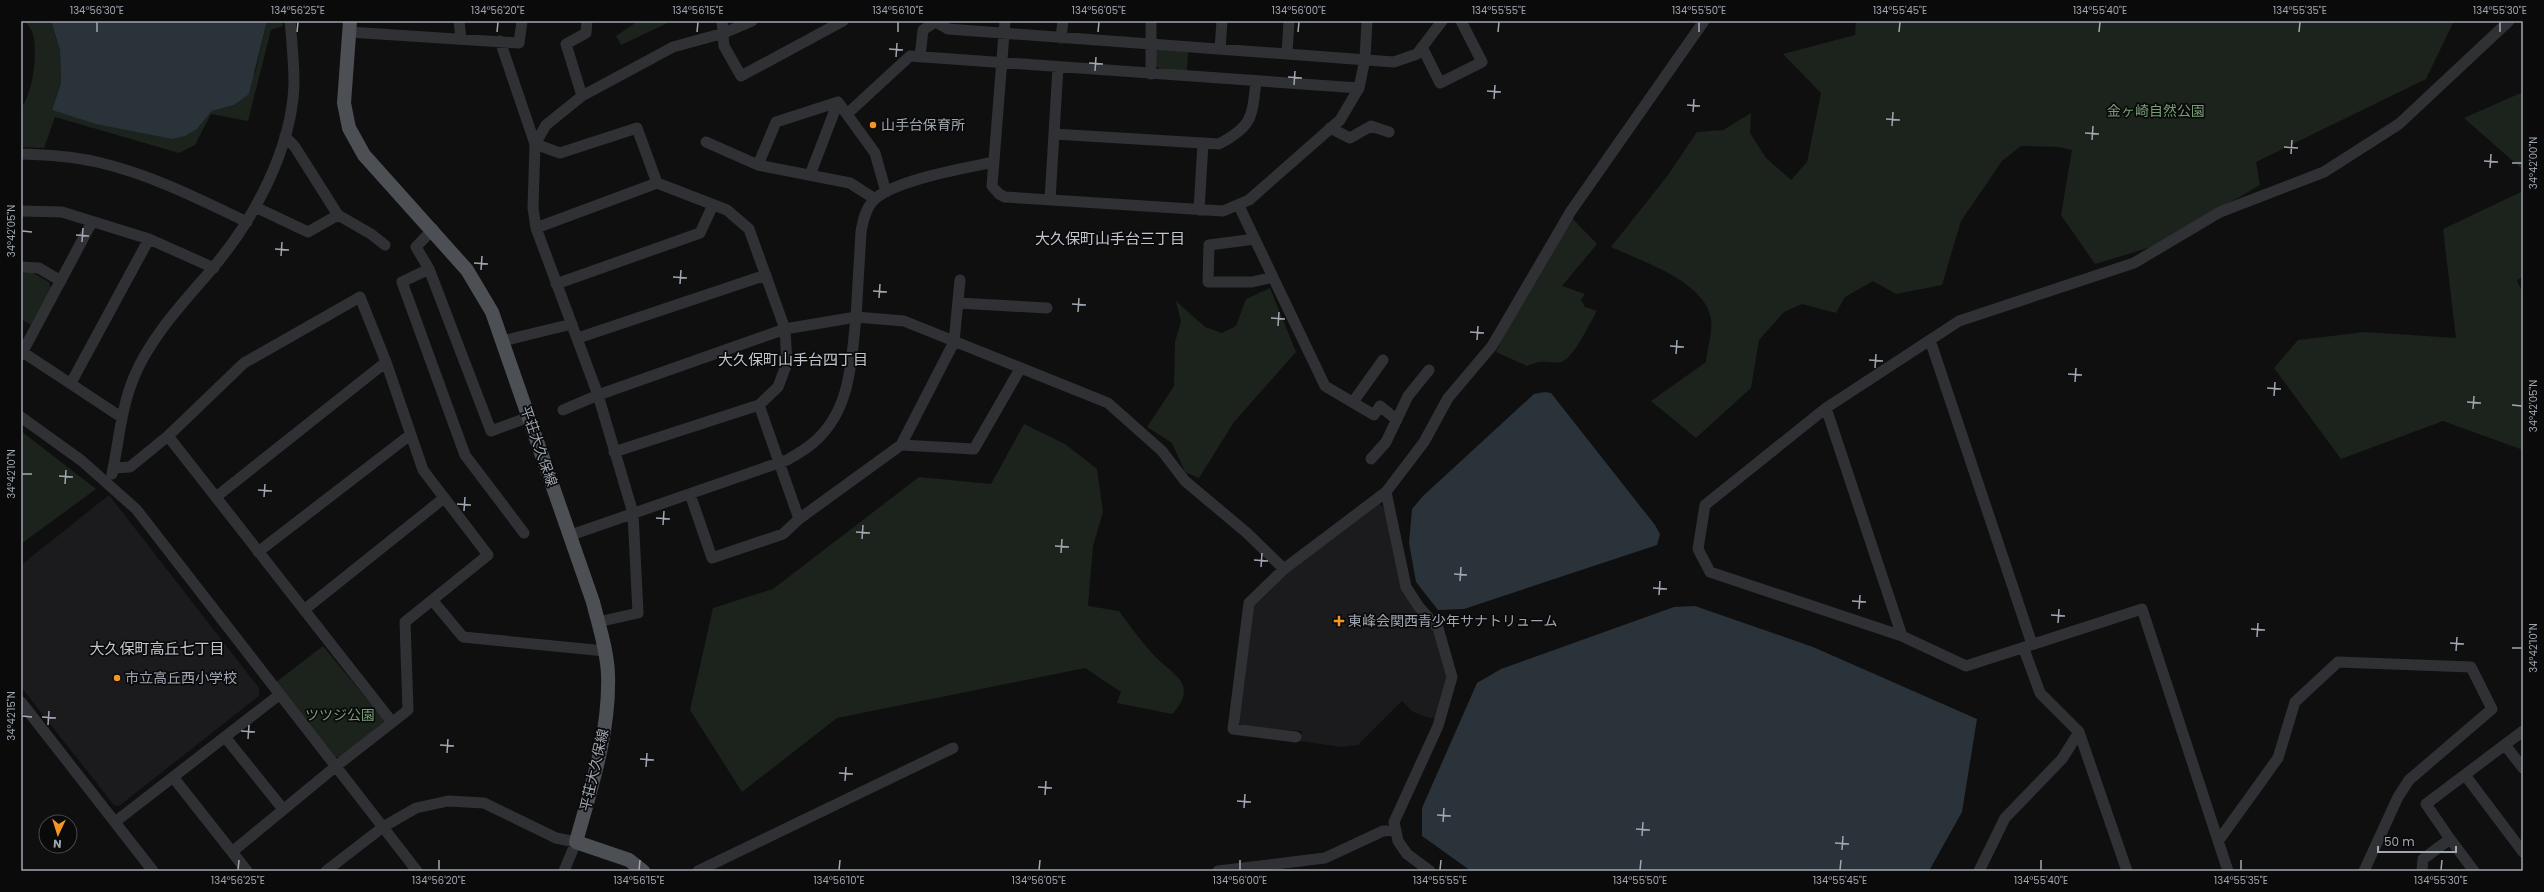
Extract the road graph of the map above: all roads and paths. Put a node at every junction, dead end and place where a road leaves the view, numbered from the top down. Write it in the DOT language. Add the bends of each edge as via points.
graph roads {
  1 [pos="290,21"];
  2 [pos="458,21"];
  3 [pos="522,21"];
  4 [pos="587,21"];
  5 [pos="722,21"];
  6 [pos="752,21"];
  7 [pos="843,21"];
  8 [pos="1006,21"];
  9 [pos="1063,21"];
  10 [pos="1151,21"];
  11 [pos="1222,21"];
  12 [pos="1289,21"];
  13 [pos="1367,21"];
  14 [pos="1442,21"];
  15 [pos="1461,21"];
  16 [pos="1704,21"];
  17 [pos="2509,21"];
  18 [pos="935,22"];
  19 [pos="350,27"];
  20 [pos="724,34"];
  21 [pos="1004,34"];
  22 [pos="1061,38"];
  23 [pos="461,39"];
  24 [pos="500,41"];
  25 [pos="1152,45"];
  26 [pos="1422,47"];
  27 [pos="1220,49"];
  28 [pos="1287,54"];
  29 [pos="920,57"];
  30 [pos="1365,59"];
  31 [pos="1002,63"];
  32 [pos="1058,67"];
  33 [pos="1151,74"];
  34 [pos="1256,81"];
  35 [pos="1359,88"];
  36 [pos="582,96"];
  37 [pos="838,102"];
  38 [pos="846,114"];
  39 [pos="1330,128"];
  40 [pos="1389,132"];
  41 [pos="1054,134"];
  42 [pos="286,136"];
  43 [pos="706,142"];
  44 [pos="1203,143"];
  45 [pos="535,144"];
  46 [pos="21,154"];
  47 [pos="994,162"];
  48 [pos="758,164"];
  49 [pos="810,175"];
  50 [pos="657,183"];
  51 [pos="886,192"];
  52 [pos="875,199"];
  53 [pos="1050,200"];
  54 [pos="713,205"];
  55 [pos="1239,206"];
  56 [pos="255,207"];
  57 [pos="1199,210"];
  58 [pos="21,211"];
  59 [pos="338,216"];
  60 [pos="92,222"];
  61 [pos="247,222"];
  62 [pos="536,228"];
  63 [pos="433,229"];
  64 [pos="149,239"];
  65 [pos="1255,239"];
  66 [pos="385,245"];
  67 [pos="21,267"];
  68 [pos="214,268"];
  69 [pos="429,269"];
  70 [pos="766,275"];
  71 [pos="1273,277"];
  72 [pos="960,280"];
  73 [pos="61,281"];
  74 [pos="556,284"];
  75 [pos="958,303"];
  76 [pos="1047,308"];
  77 [pos="856,317"];
  78 [pos="572,324"];
  79 [pos="785,329"];
  80 [pos="578,338"];
  81 [pos="1930,340"];
  82 [pos="502,341"];
  83 [pos="954,342"];
  84 [pos="22,353"];
  85 [pos="1383,360"];
  86 [pos="386,362"];
  87 [pos="1020,369"];
  88 [pos="1429,370"];
  89 [pos="71,383"];
  90 [pos="598,395"];
  91 [pos="1352,402"];
  92 [pos="759,405"];
  93 [pos="1826,408"];
  94 [pos="563,410"];
  95 [pos="21,417"];
  96 [pos="121,417"];
  97 [pos="529,417"];
  98 [pos="1397,420"];
  99 [pos="410,435"];
  100 [pos="168,436"];
  101 [pos="901,445"];
  102 [pos="614,452"];
  103 [pos="1371,459"];
  104 [pos="779,463"];
  105 [pos="113,468"];
  106 [pos="110,484"];
  107 [pos="1386,492"];
  108 [pos="690,494"];
  109 [pos="216,497"];
  110 [pos="444,498"];
  111 [pos="633,514"];
  112 [pos="799,519"];
  113 [pos="524,533"];
  114 [pos="571,535"];
  115 [pos="258,552"];
  116 [pos="1284,569"];
  117 [pos="433,601"];
  118 [pos="304,610"];
  119 [pos="598,622"];
  120 [pos="1902,636"];
  121 [pos="2028,646"];
  122 [pos="605,651"];
  123 [pos="279,695"];
  124 [pos="21,702"];
  125 [pos="392,722"];
  126 [pos="2523,731"];
  127 [pos="2078,732"];
  128 [pos="225,737"];
  129 [pos="1296,737"];
  130 [pos="2505,745"];
  131 [pos="953,748"];
  132 [pos="335,766"];
  133 [pos="2523,768"];
  134 [pos="2465,775"];
  135 [pos="173,777"];
  136 [pos="283,809"];
  137 [pos="115,822"];
  138 [pos="383,827"];
  139 [pos="1396,830"];
  140 [pos="2450,839"];
  141 [pos="2219,840"];
  142 [pos="576,842"];
  143 [pos="232,852"];
  144 [pos="2523,852"];
  145 [pos="153,871"];
  146 [pos="247,871"];
  147 [pos="326,871"];
  148 [pos="418,871"];
  149 [pos="564,871"];
  150 [pos="643,871"];
  151 [pos="698,871"];
  152 [pos="1218,871"];
  153 [pos="1430,871"];
  154 [pos="1979,871"];
  155 [pos="2127,871"];
  156 [pos="2228,871"];
  157 [pos="2364,871"];
  158 [pos="2422,871"];
  159 [pos="2474,871"];
  1 -- 42 [label="street" via="294,86"];
  2 -- 23 [label="street"];
  3 -- 24 [label="street" via="519,43"];
  4 -- 36 [label="street" via="586,33 566,44"];
  5 -- 20 [label="street"];
  6 -- 20 [label="street"];
  7 -- 20 [label="street" via="741,76 724,46"];
  8 -- 21 [label="street"];
  9 -- 22 [label="street"];
  10 -- 25 [label="street" via="1149,34"];
  11 -- 27 [label="street"];
  12 -- 28 [label="street"];
  13 -- 30 [label="street"];
  14 -- 26 [label="street"];
  15 -- 26 [label="street" via="1482,62 1440,83"];
  16 -- 107 [label="street" via="1571,210 1492,346 1448,398 1424,442"];
  17 -- 81 [label="street" via="2399,124 2324,172 2220,212 2134,263 1959,321"];
  18 -- 21 [label="street" via="948,29"];
  18 -- 29 [label="street" via="923,30"];
  19 -- 23 [label="street"];
  19 -- 63 [label="main road, 平荘大久保線" via="344,103 349,128 364,155"];
  20 -- 36 [label="street" via="673,46"];
  21 -- 22 [label="street"];
  21 -- 31 [label="street"];
  22 -- 25 [label="street"];
  23 -- 24 [label="street"];
  24 -- 45 [label="street"];
  25 -- 27 [label="street"];
  25 -- 33 [label="street"];
  26 -- 30 [label="street" via="1417,54 1394,62"];
  27 -- 28 [label="street"];
  28 -- 30 [label="street"];
  29 -- 31 [label="street"];
  29 -- 38 [label="street" via="910,56"];
  30 -- 35 [label="street"];
  31 -- 32 [label="street"];
  31 -- 47 [label="street"];
  32 -- 33 [label="street"];
  32 -- 41 [label="street"];
  33 -- 34 [label="street"];
  34 -- 35 [label="street"];
  34 -- 44 [label="street" via="1253,115 1239,134 1219,144"];
  35 -- 39 [label="street" via="1340,120"];
  36 -- 45 [label="street" via="546,126"];
  37 -- 38 [label="street"];
  37 -- 48 [label="street" via="776,122"];
  37 -- 49 [label="street"];
  38 -- 51 [label="street" via="875,153"];
  39 -- 40 [label="street" via="1350,138 1371,126"];
  39 -- 55 [label="street"];
  41 -- 44 [label="street"];
  41 -- 53 [label="street"];
  42 -- 56 [label="street"];
  42 -- 59 [label="street"];
  43 -- 48 [label="street"];
  44 -- 57 [label="street"];
  45 -- 50 [label="street" via="560,153 637,128"];
  45 -- 62 [label="street" via="533,208"];
  46 -- 61 [label="street" via="97,162 172,187"];
  47 -- 51 [label="street" via="941,174"];
  47 -- 53 [label="street" via="992,186 999,194 1005,197"];
  48 -- 49 [label="street"];
  49 -- 52 [label="street" via="850,183"];
  50 -- 54 [label="street"];
  50 -- 62 [label="street"];
  51 -- 52 [label="street"];
  52 -- 77 [label="street" via="865,213 860,232"];
  53 -- 57 [label="street"];
  54 -- 70 [label="street" via="727,210 749,229"];
  54 -- 74 [label="street" via="700,233"];
  55 -- 57 [label="street" via="1223,211"];
  55 -- 65 [label="street"];
  56 -- 59 [label="street" via="308,232"];
  56 -- 61 [label="street"];
  58 -- 60 [label="street" via="62,212"];
  59 -- 66 [label="street" via="371,234"];
  60 -- 64 [label="street"];
  60 -- 73 [label="street"];
  61 -- 68 [label="street"];
  62 -- 74 [label="street"];
  63 -- 69 [label="street" via="416,247"];
  63 -- 82 [label="main road, 平荘大久保線" via="467,270 492,312"];
  64 -- 68 [label="street"];
  64 -- 89 [label="street"];
  65 -- 71 [label="street"];
  65 -- 71 [label="street" via="1209,246 1208,282 1252,282"];
  67 -- 73 [label="street" via="39,268"];
  68 -- 96 [label="street" via="164,325 135,376"];
  69 -- 97 [label="street" via="491,431"];
  69 -- 113 [label="street" via="402,282 465,455"];
  70 -- 79 [label="street"];
  70 -- 80 [label="street"];
  71 -- 91 [label="street" via="1325,386"];
  72 -- 75 [label="street"];
  73 -- 84 [label="street"];
  74 -- 78 [label="street"];
  75 -- 76 [label="street"];
  75 -- 83 [label="street"];
  77 -- 79 [label="street"];
  77 -- 83 [label="street" via="904,321"];
  77 -- 104 [label="street" via="849,384 839,409 829,426 813,443"];
  78 -- 80 [label="street"];
  78 -- 82 [label="street"];
  79 -- 90 [label="street"];
  79 -- 92 [label="street" via="787,363 778,387"];
  80 -- 90 [label="street"];
  81 -- 93 [label="street"];
  81 -- 121 [label="street"];
  82 -- 97 [label="main road, 平荘大久保線"];
  83 -- 87 [label="street"];
  83 -- 101 [label="street"];
  84 -- 89 [label="street"];
  85 -- 91 [label="street"];
  86 -- 99 [label="street"];
  86 -- 100 [label="street" via="360,298 244,363"];
  86 -- 109 [label="street"];
  87 -- 101 [label="street" via="974,449"];
  87 -- 116 [label="street" via="1108,403 1162,451 1185,481 1247,533"];
  88 -- 98 [label="street" via="1408,396"];
  89 -- 96 [label="street"];
  90 -- 94 [label="street"];
  90 -- 102 [label="street"];
  91 -- 98 [label="street" via="1374,415 1380,406"];
  92 -- 102 [label="street"];
  92 -- 104 [label="street"];
  93 -- 120 [label="street"];
  93 -- 120 [label="street" via="1705,505 1698,549 1710,572"];
  95 -- 106 [label="street"];
  96 -- 105 [label="street"];
  97 -- 114 [label="main road, 平荘大久保線"];
  98 -- 103 [label="street" via="1386,442"];
  99 -- 110 [label="street" via="423,470"];
  99 -- 115 [label="street"];
  100 -- 105 [label="street" via="130,467"];
  100 -- 109 [label="street"];
  101 -- 112 [label="street"];
  102 -- 111 [label="street"];
  104 -- 108 [label="street"];
  104 -- 112 [label="street"];
  105 -- 106 [label="street"];
  106 -- 123 [label="street" via="136,509"];
  107 -- 116 [label="street"];
  107 -- 139 [label="street" via="1406,587 1419,607 1438,628 1452,677 1438,726 1397,817"];
  108 -- 111 [label="street"];
  108 -- 112 [label="street" via="712,558 783,534"];
  109 -- 115 [label="street"];
  110 -- 117 [label="street" via="488,555"];
  110 -- 118 [label="street"];
  111 -- 114 [label="street"];
  111 -- 119 [label="street" via="638,613"];
  114 -- 119 [label="main road, 平荘大久保線"];
  115 -- 118 [label="street"];
  116 -- 129 [label="street" via="1249,603 1233,730"];
  117 -- 122 [label="street" via="463,637"];
  117 -- 125 [label="street" via="405,622 408,710"];
  118 -- 125 [label="street"];
  119 -- 122 [label="main road, 平荘大久保線"];
  120 -- 121 [label="street" via="1966,666"];
  121 -- 127 [label="street" via="2040,693"];
  121 -- 141 [label="street" via="2142,609"];
  122 -- 142 [label="main road, 平荘大久保線" via="608,673 604,728 594,780"];
  123 -- 128 [label="street"];
  123 -- 132 [label="street"];
  124 -- 137 [label="street"];
  125 -- 132 [label="street"];
  126 -- 130 [label="street"];
  127 -- 154 [label="street" via="2062,759 2005,818"];
  127 -- 155 [label="street"];
  128 -- 135 [label="street"];
  128 -- 136 [label="street"];
  130 -- 133 [label="street"];
  130 -- 134 [label="street"];
  131 -- 151 [label="street"];
  132 -- 136 [label="street"];
  132 -- 138 [label="street"];
  134 -- 140 [label="street" via="2426,804"];
  134 -- 144 [label="street"];
  135 -- 137 [label="street"];
  135 -- 143 [label="street"];
  136 -- 143 [label="street"];
  137 -- 145 [label="street"];
  138 -- 142 [label="street" via="416,808 448,801 484,803 556,838"];
  138 -- 147 [label="street"];
  138 -- 148 [label="street"];
  139 -- 152 [label="street" via="1383,831 1325,858"];
  139 -- 153 [label="street" via="1398,841 1407,854"];
  140 -- 158 [label="street" via="2423,860"];
  140 -- 159 [label="street"];
  141 -- 156 [label="street"];
  141 -- 157 [label="street" via="2278,758 2295,702 2338,662 2471,667 2492,709 2408,780"];
  142 -- 149 [label="street"];
  142 -- 150 [label="main road" via="629,860"];
  143 -- 146 [label="street"];
}
